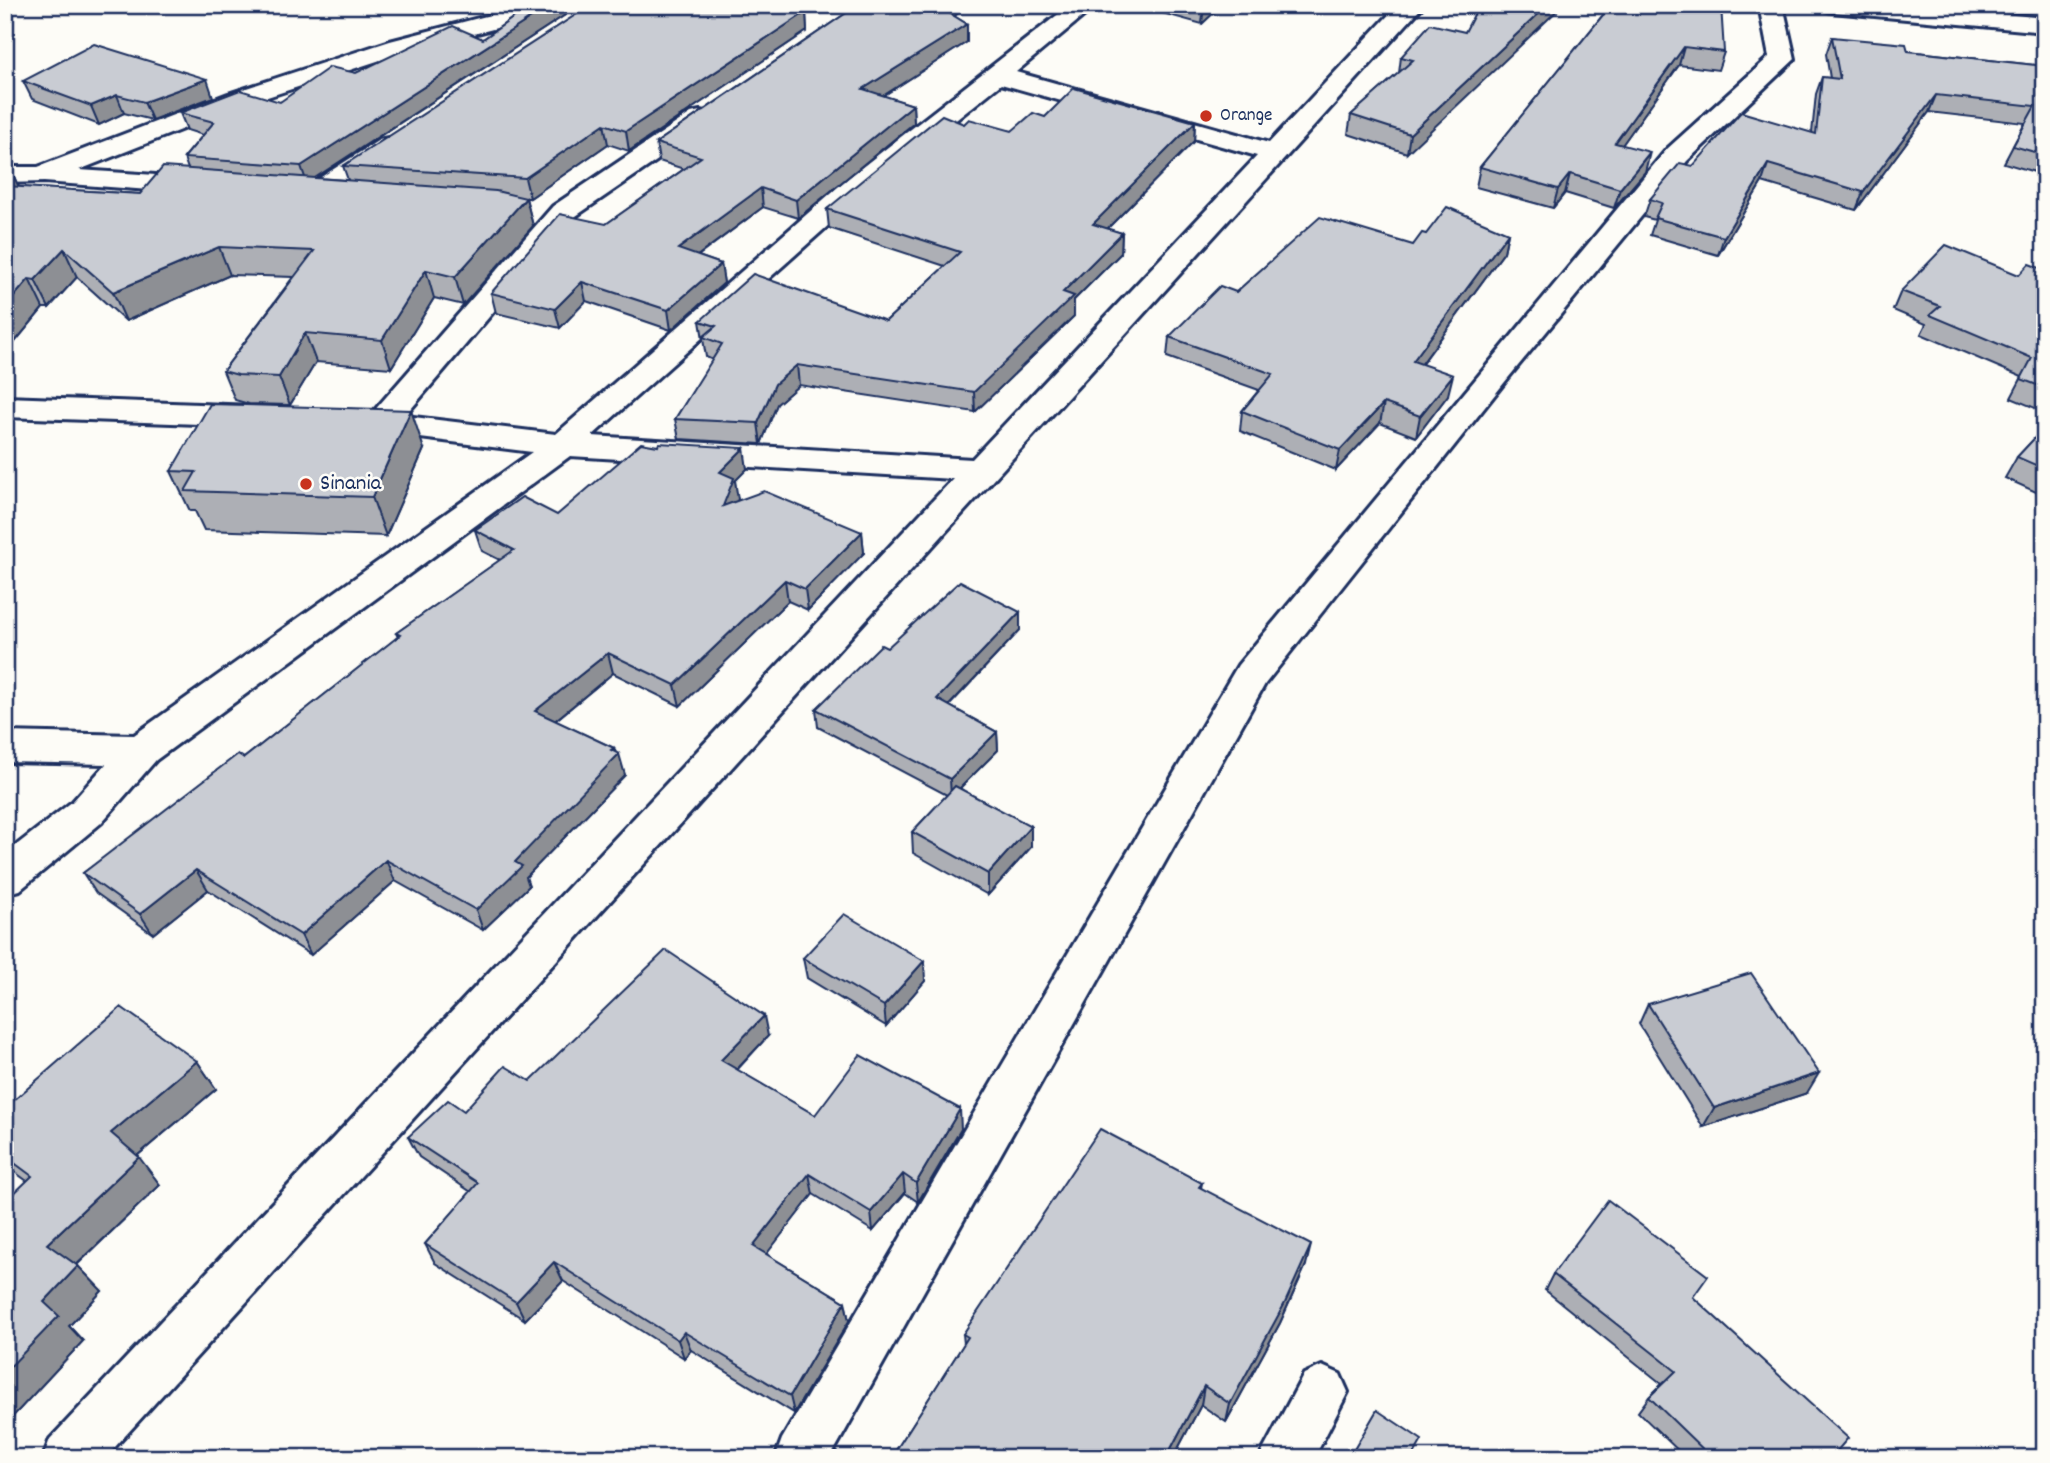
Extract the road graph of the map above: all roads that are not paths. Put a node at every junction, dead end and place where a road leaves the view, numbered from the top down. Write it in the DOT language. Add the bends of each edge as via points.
graph roads {
  1 [pos="1086,5"];
  2 [pos="1412,5"];
  3 [pos="1771,5"];
  4 [pos="1832,5"];
  5 [pos="566,19"];
  6 [pos="2045,25"];
  7 [pos="995,74"];
  8 [pos="721,105"];
  9 [pos="405,134"];
  10 [pos="1275,153"];
  11 [pos="5,175"];
  12 [pos="41,175"];
  13 [pos="232,189"];
  14 [pos="355,197"];
  15 [pos="536,210"];
  16 [pos="563,212"];
  17 [pos="5,407"];
  18 [pos="285,418"];
  19 [pos="341,420"];
  20 [pos="383,421"];
  21 [pos="563,445"];
  22 [pos="983,470"];
  23 [pos="5,747"];
  24 [pos="142,750"];
  25 [pos="5,878"];
  26 [pos="1322,1392"];
  27 [pos="69,1458"];
  28 [pos="801,1458"];
  29 [pos="1285,1458"];
  1 -- 7 [label="street"];
  2 -- 10 [label="street"];
  3 -- 28 [label="street" via="1782,59 1677,155 1251,675"];
  4 -- 6 [label="street"];
  5 -- 12 [label="street" via="399,46 262,91"];
  7 -- 10 [label="street"];
  7 -- 21 [label="street" via="856,185"];
  8 -- 16 [label="street"];
  9 -- 14 [label="street" via="300,193"];
  10 -- 22 [label="street"];
  11 -- 12 [label="street"];
  12 -- 13 [label="street"];
  15 -- 16 [label="street"];
  16 -- 20 [label="street"];
  17 -- 18 [label="street"];
  19 -- 20 [label="street"];
  20 -- 21 [label="street"];
  21 -- 22 [label="street"];
  21 -- 24 [label="street"];
  22 -- 27 [label="street"];
  23 -- 24 [label="street"];
  24 -- 25 [label="street" via="87,813"];
  26 -- 29 [label="street"];
}
